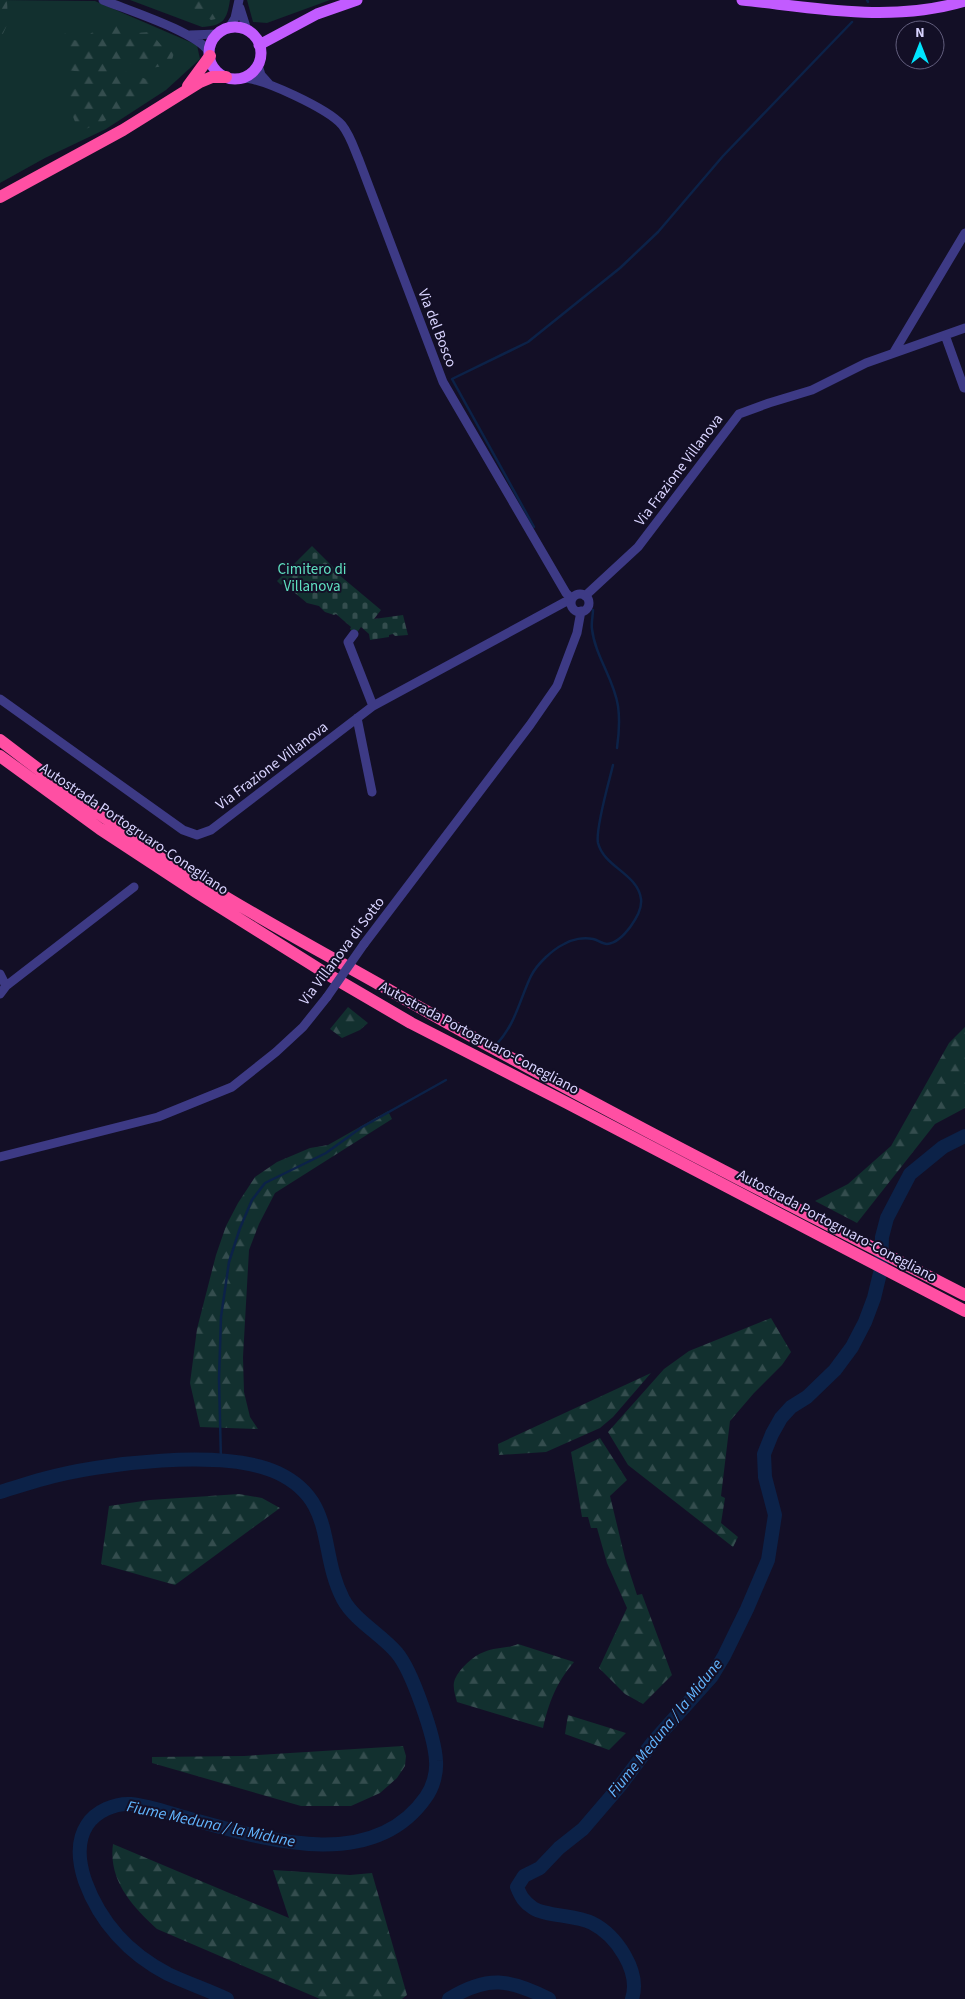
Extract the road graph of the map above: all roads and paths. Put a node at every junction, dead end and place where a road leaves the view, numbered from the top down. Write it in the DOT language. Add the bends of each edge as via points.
graph roads {
  1 [pos="103,0"];
  2 [pos="357,0"];
  3 [pos="742,0"];
  4 [pos="239,1"];
  5 [pos="965,1"];
  6 [pos="228,28"];
  7 [pos="218,34"];
  8 [pos="190,35"];
  9 [pos="254,38"];
  10 [pos="210,54"];
  11 [pos="258,65"];
  12 [pos="226,77"];
  13 [pos="242,78"];
  14 [pos="271,86"];
  15 [pos="185,90"];
  16 [pos="0,197"];
  17 [pos="965,233"];
  18 [pos="965,328"];
  19 [pos="945,335"];
  20 [pos="894,352"];
  21 [pos="964,388"];
  22 [pos="585,596"];
  23 [pos="571,600"];
  24 [pos="581,611"];
  25 [pos="354,634"];
  26 [pos="0,699"];
  27 [pos="373,706"];
  28 [pos="356,718"];
  29 [pos="0,740"];
  30 [pos="0,756"];
  31 [pos="372,792"];
  32 [pos="134,887"];
  33 [pos="0,974"];
  34 [pos="6,986"];
  35 [pos="0,994"];
  36 [pos="0,1157"];
  37 [pos="771,1202"];
  38 [pos="965,1295"];
  39 [pos="965,1311"];
  1 -- 8 [label="street"];
  2 -- 9 [label="main road" via="317,14 281,32"];
  3 -- 5 [label="main road" via="864,13 907,13"];
  4 -- 6 [label="street" via="235,18"];
  4 -- 9 [label="street" via="242,20"];
  6 -- 7 [label="main road"];
  6 -- 9 [label="main road" via="237,27"];
  7 -- 8 [label="street"];
  7 -- 10 [label="main road" via="210,45"];
  8 -- 10 [label="street"];
  9 -- 11 [label="main road" via="261,55"];
  10 -- 12 [label="main road" via="213,66"];
  10 -- 15 [label="highway"];
  11 -- 13 [label="main road"];
  11 -- 14 [label="street" via="261,75"];
  12 -- 13 [label="main road"];
  12 -- 15 [label="highway" via="212,78"];
  13 -- 14 [label="street, Via del Bosco"];
  14 -- 23 [label="street, Via del Bosco" via="323,109 344,127 443,382"];
  15 -- 16 [label="highway" via="152,114"];
  17 -- 20 [label="street"];
  18 -- 19 [label="street, Via Frazione Villanova"];
  19 -- 20 [label="street, Via Frazione Villanova"];
  19 -- 21 [label="street"];
  20 -- 22 [label="street, Via Frazione Villanova" via="812,390 739,414 638,547"];
  22 -- 23 [label="street" via="578,594"];
  22 -- 24 [label="street" via="588,604"];
  23 -- 24 [label="street" via="573,608"];
  23 -- 27 [label="street, Via Frazione Villanova"];
  24 -- 36 [label="street, Via Villanova di Sotto, bridge" via="577,633 557,686 327,997 290,1040 232,1087 158,1117"];
  25 -- 27 [label="street" via="348,642"];
  26 -- 28 [label="street, Via Frazione Villanova" via="183,830 197,834 211,830"];
  27 -- 28 [label="street, Via Frazione Villanova"];
  28 -- 31 [label="street"];
  29 -- 37 [label="highway, Autostrada Portogruaro-Conegliano" via="105,818 201,882 462,1032"];
  30 -- 37 [label="highway, Autostrada Portogruaro-Conegliano" via="124,845 322,971 411,1023"];
  32 -- 34 [label="street"];
  33 -- 34 [label="street"];
  34 -- 35 [label="street"];
  37 -- 38 [label="highway, Autostrada Portogruaro-Conegliano"];
  37 -- 39 [label="highway, Autostrada Portogruaro-Conegliano"];
}
